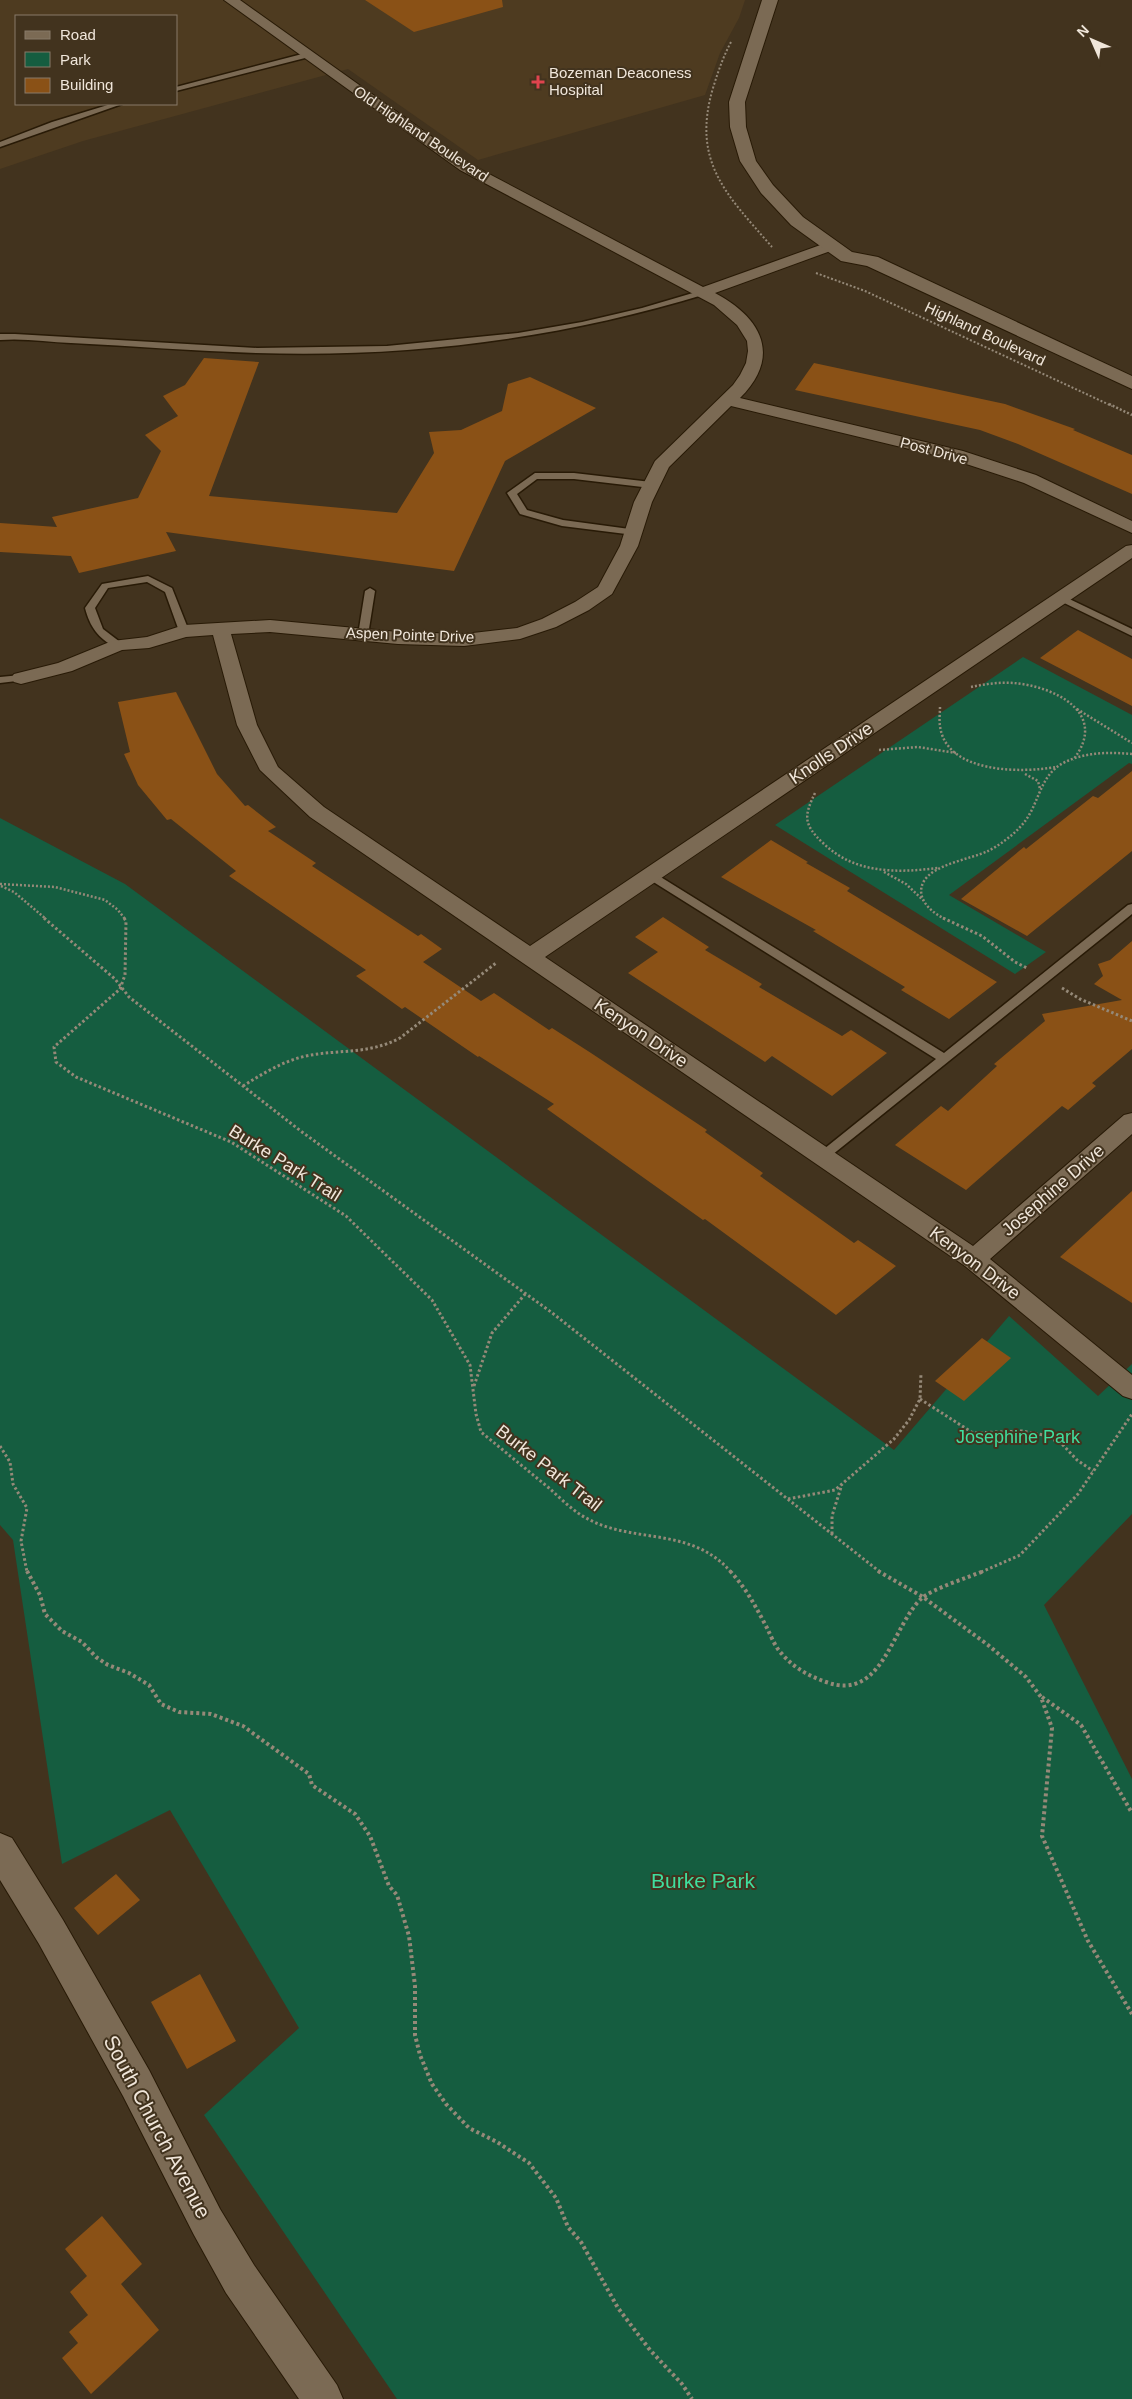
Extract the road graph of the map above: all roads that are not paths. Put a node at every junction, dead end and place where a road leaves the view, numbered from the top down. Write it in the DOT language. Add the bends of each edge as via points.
graph roads {
  1 [pos="231,0"];
  2 [pos="770,0"];
  3 [pos="306,55"];
  4 [pos="178,88"];
  5 [pos="115,105"];
  6 [pos="0,145"];
  7 [pos="831,246"];
  8 [pos="847,256"];
  9 [pos="879,284"];
  10 [pos="703,292"];
  11 [pos="0,337"];
  12 [pos="1132,383"];
  13 [pos="728,400"];
  14 [pos="651,485"];
  15 [pos="1132,528"];
  16 [pos="634,532"];
  17 [pos="1132,550"];
  18 [pos="370,591"];
  19 [pos="1061,598"];
  20 [pos="220,628"];
  21 [pos="184,631"];
  22 [pos="1132,632"];
  23 [pos="363,635"];
  24 [pos="119,645"];
  25 [pos="21,678"];
  26 [pos="0,680"];
  27 [pos="650,875"];
  28 [pos="1132,908"];
  29 [pos="523,953"];
  30 [pos="944,1058"];
  31 [pos="1132,1121"];
  32 [pos="823,1156"];
  33 [pos="974,1259"];
  34 [pos="1132,1389"];
  35 [pos="0,1849"];
  36 [pos="323,2399"];
  1 -- 3 [label="street, Old Highland Boulevard"];
  2 -- 7 [label="main road, Highland Boulevard" via="737,102 742,144 748,161 767,189 797,221"];
  3 -- 4 [label="lane"];
  3 -- 10 [label="street, Old Highland Boulevard" via="465,167"];
  5 -- 6 [label="lane"];
  7 -- 8 [label="main road, Highland Boulevard"];
  7 -- 10 [label="street"];
  8 -- 9 [label="main road, Highland Boulevard" via="852,270"];
  8 -- 12 [label="main road, Highland Boulevard" via="872,261"];
  10 -- 11 [label="lane" via="640,311 557,328 479,340 398,347 264,351"];
  10 -- 13 [label="street, Aspen Pointe Drive" via="735,312 757,344 757,358 749,376"];
  13 -- 14 [label="street, Aspen Pointe Drive" via="662,465"];
  13 -- 15 [label="street, Post Drive" via="957,455 1030,479"];
  14 -- 16 [label="street, Aspen Pointe Drive"];
  14 -- 16 [label="lane" via="574,476 535,476 512,493 523,512 562,523"];
  16 -- 23 [label="street, Aspen Pointe Drive" via="605,590 549,623 520,633 464,640"];
  17 -- 19 [label="street, Knolls Drive"];
  18 -- 23 [label="lane"];
  19 -- 22 [label="lane"];
  19 -- 27 [label="street, Knolls Drive"];
  20 -- 21 [label="street, Aspen Pointe Drive"];
  20 -- 23 [label="street, Aspen Pointe Drive" via="270,626"];
  20 -- 29 [label="street, Kenyon Drive" via="247,725 270,770 317,812"];
  21 -- 24 [label="street" via="150,642"];
  21 -- 24 [label="lane" via="169,590 162,586 148,579 104,586 90,608 94,625"];
  24 -- 25 [label="street" via="65,667"];
  25 -- 26 [label="lane"];
  27 -- 29 [label="street, Knolls Drive"];
  27 -- 30 [label="lane"];
  28 -- 30 [label="lane"];
  29 -- 32 [label="street, Kenyon Drive"];
  30 -- 32 [label="lane"];
  31 -- 33 [label="street, Josephine Drive"];
  32 -- 33 [label="street, Kenyon Drive"];
  33 -- 34 [label="street, Kenyon Drive"];
  35 -- 36 [label="main road, South Church Avenue" via="136,2083 240,2279"];
}
